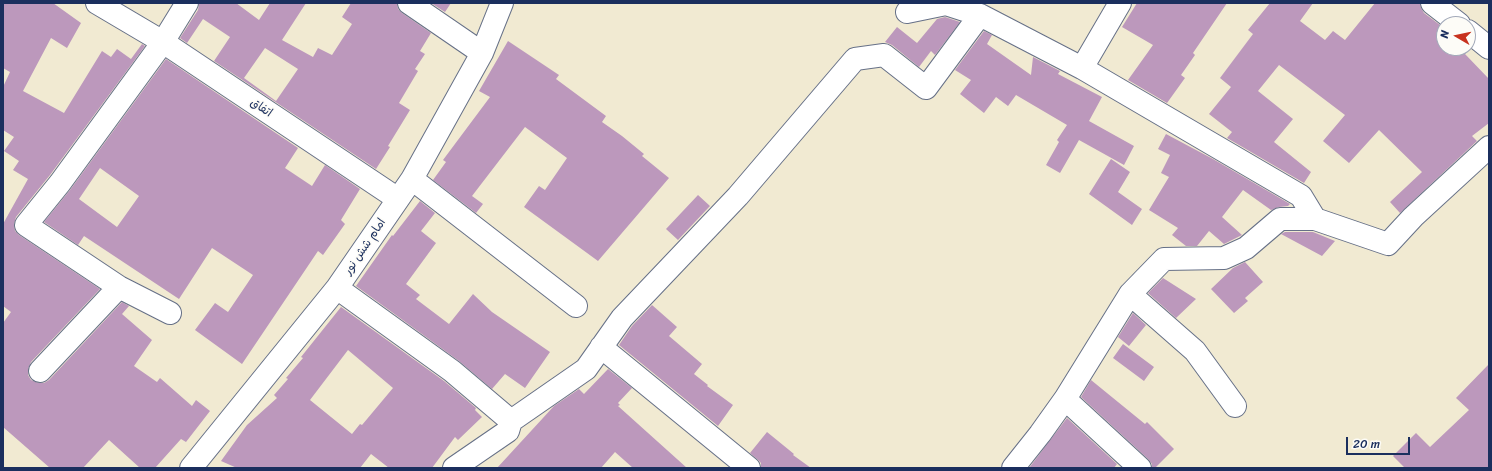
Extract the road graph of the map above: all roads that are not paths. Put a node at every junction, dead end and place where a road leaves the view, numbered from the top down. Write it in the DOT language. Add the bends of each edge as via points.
graph roads {
  1 [pos="97,3"];
  2 [pos="187,3"];
  3 [pos="409,3"];
  4 [pos="502,3"];
  5 [pos="1120,3"];
  6 [pos="1432,3"];
  7 [pos="907,12"];
  8 [pos="980,15"];
  9 [pos="1449,16"];
  10 [pos="1476,37"];
  11 [pos="163,42"];
  12 [pos="1489,48"];
  13 [pos="482,53"];
  14 [pos="1082,68"];
  15 [pos="1489,147"];
  16 [pos="412,179"];
  17 [pos="398,199"];
  18 [pos="1314,219"];
  19 [pos="119,287"];
  20 [pos="337,288"];
  21 [pos="1130,294"];
  22 [pos="576,306"];
  23 [pos="170,313"];
  24 [pos="601,347"];
  25 [pos="40,371"];
  26 [pos="1065,399"];
  27 [pos="1235,406"];
  28 [pos="511,421"];
  29 [pos="191,468"];
  30 [pos="454,468"];
  31 [pos="749,468"];
  32 [pos="1013,468"];
  33 [pos="1140,468"];
  1 -- 11 [label="street, اتفاق"];
  2 -- 11 [label="street"];
  3 -- 13 [label="street"];
  4 -- 13 [label="street, امام شش نور"];
  5 -- 14 [label="street"];
  6 -- 9 [label="street"];
  7 -- 8 [label="street" via="946,4"];
  8 -- 14 [label="street"];
  8 -- 24 [label="street" via="926,88 884,55 855,59 738,196 622,318"];
  10 -- 12 [label="street"];
  11 -- 17 [label="street, اتفاق"];
  11 -- 19 [label="street" via="60,183 26,225"];
  13 -- 16 [label="street, امام شش نور"];
  14 -- 18 [label="street" via="1301,196"];
  15 -- 18 [label="street" via="1413,217 1388,244"];
  16 -- 17 [label="street, امام شش نور"];
  16 -- 22 [label="street"];
  17 -- 20 [label="street, امام شش نور"];
  18 -- 21 [label="street" via="1280,219 1246,248 1224,258 1164,259"];
  19 -- 23 [label="street"];
  19 -- 25 [label="street"];
  20 -- 28 [label="street" via="452,371"];
  20 -- 29 [label="street, امام شش نور"];
  21 -- 26 [label="street"];
  21 -- 27 [label="street" via="1195,351"];
  24 -- 28 [label="street" via="586,369"];
  24 -- 31 [label="street"];
  26 -- 32 [label="street"];
  26 -- 33 [label="street"];
  28 -- 30 [label="street" via="508,430"];
}
